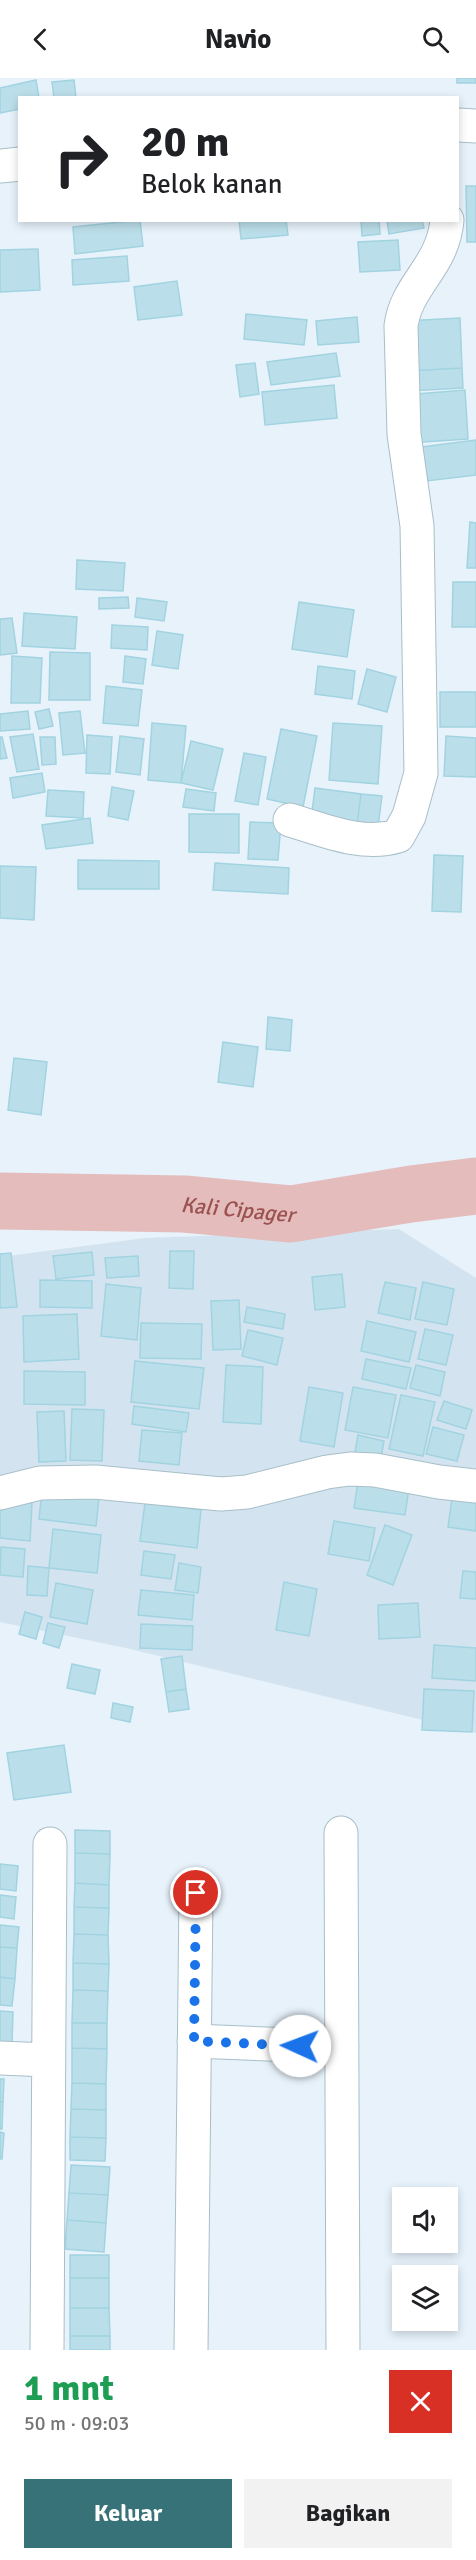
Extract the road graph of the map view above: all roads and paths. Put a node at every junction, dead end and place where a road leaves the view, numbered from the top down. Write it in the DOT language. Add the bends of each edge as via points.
graph roads {
  1 [pos="459,125"];
  2 [pos="476,126"];
  3 [pos="18,164"];
  4 [pos="0,166"];
  5 [pos="447,222"];
  6 [pos="290,820"];
  7 [pos="476,1486"];
  8 [pos="0,1493"];
  9 [pos="341,1833"];
  10 [pos="50,1844"];
  11 [pos="196,1893"];
  12 [pos="194,2041"];
  13 [pos="342,2047"];
  14 [pos="0,2058"];
  15 [pos="48,2060"];
  16 [pos="47,2350"];
  17 [pos="191,2350"];
  18 [pos="343,2350"];
  1 -- 2 [label="street"];
  3 -- 4 [label="street"];
  5 -- 6 [label="street" via="440,253 407,301 400,326 404,434 417,526 421,773 410,816 398,836 381,841 346,837"];
  7 -- 8 [label="street" via="350,1469 221,1494 95,1482 40,1483"];
  9 -- 13 [label="street"];
  10 -- 15 [label="street"];
  11 -- 12 [label="street"];
  12 -- 13 [label="street"];
  12 -- 17 [label="street"];
  13 -- 18 [label="street"];
  14 -- 15 [label="street"];
  15 -- 16 [label="street"];
}
